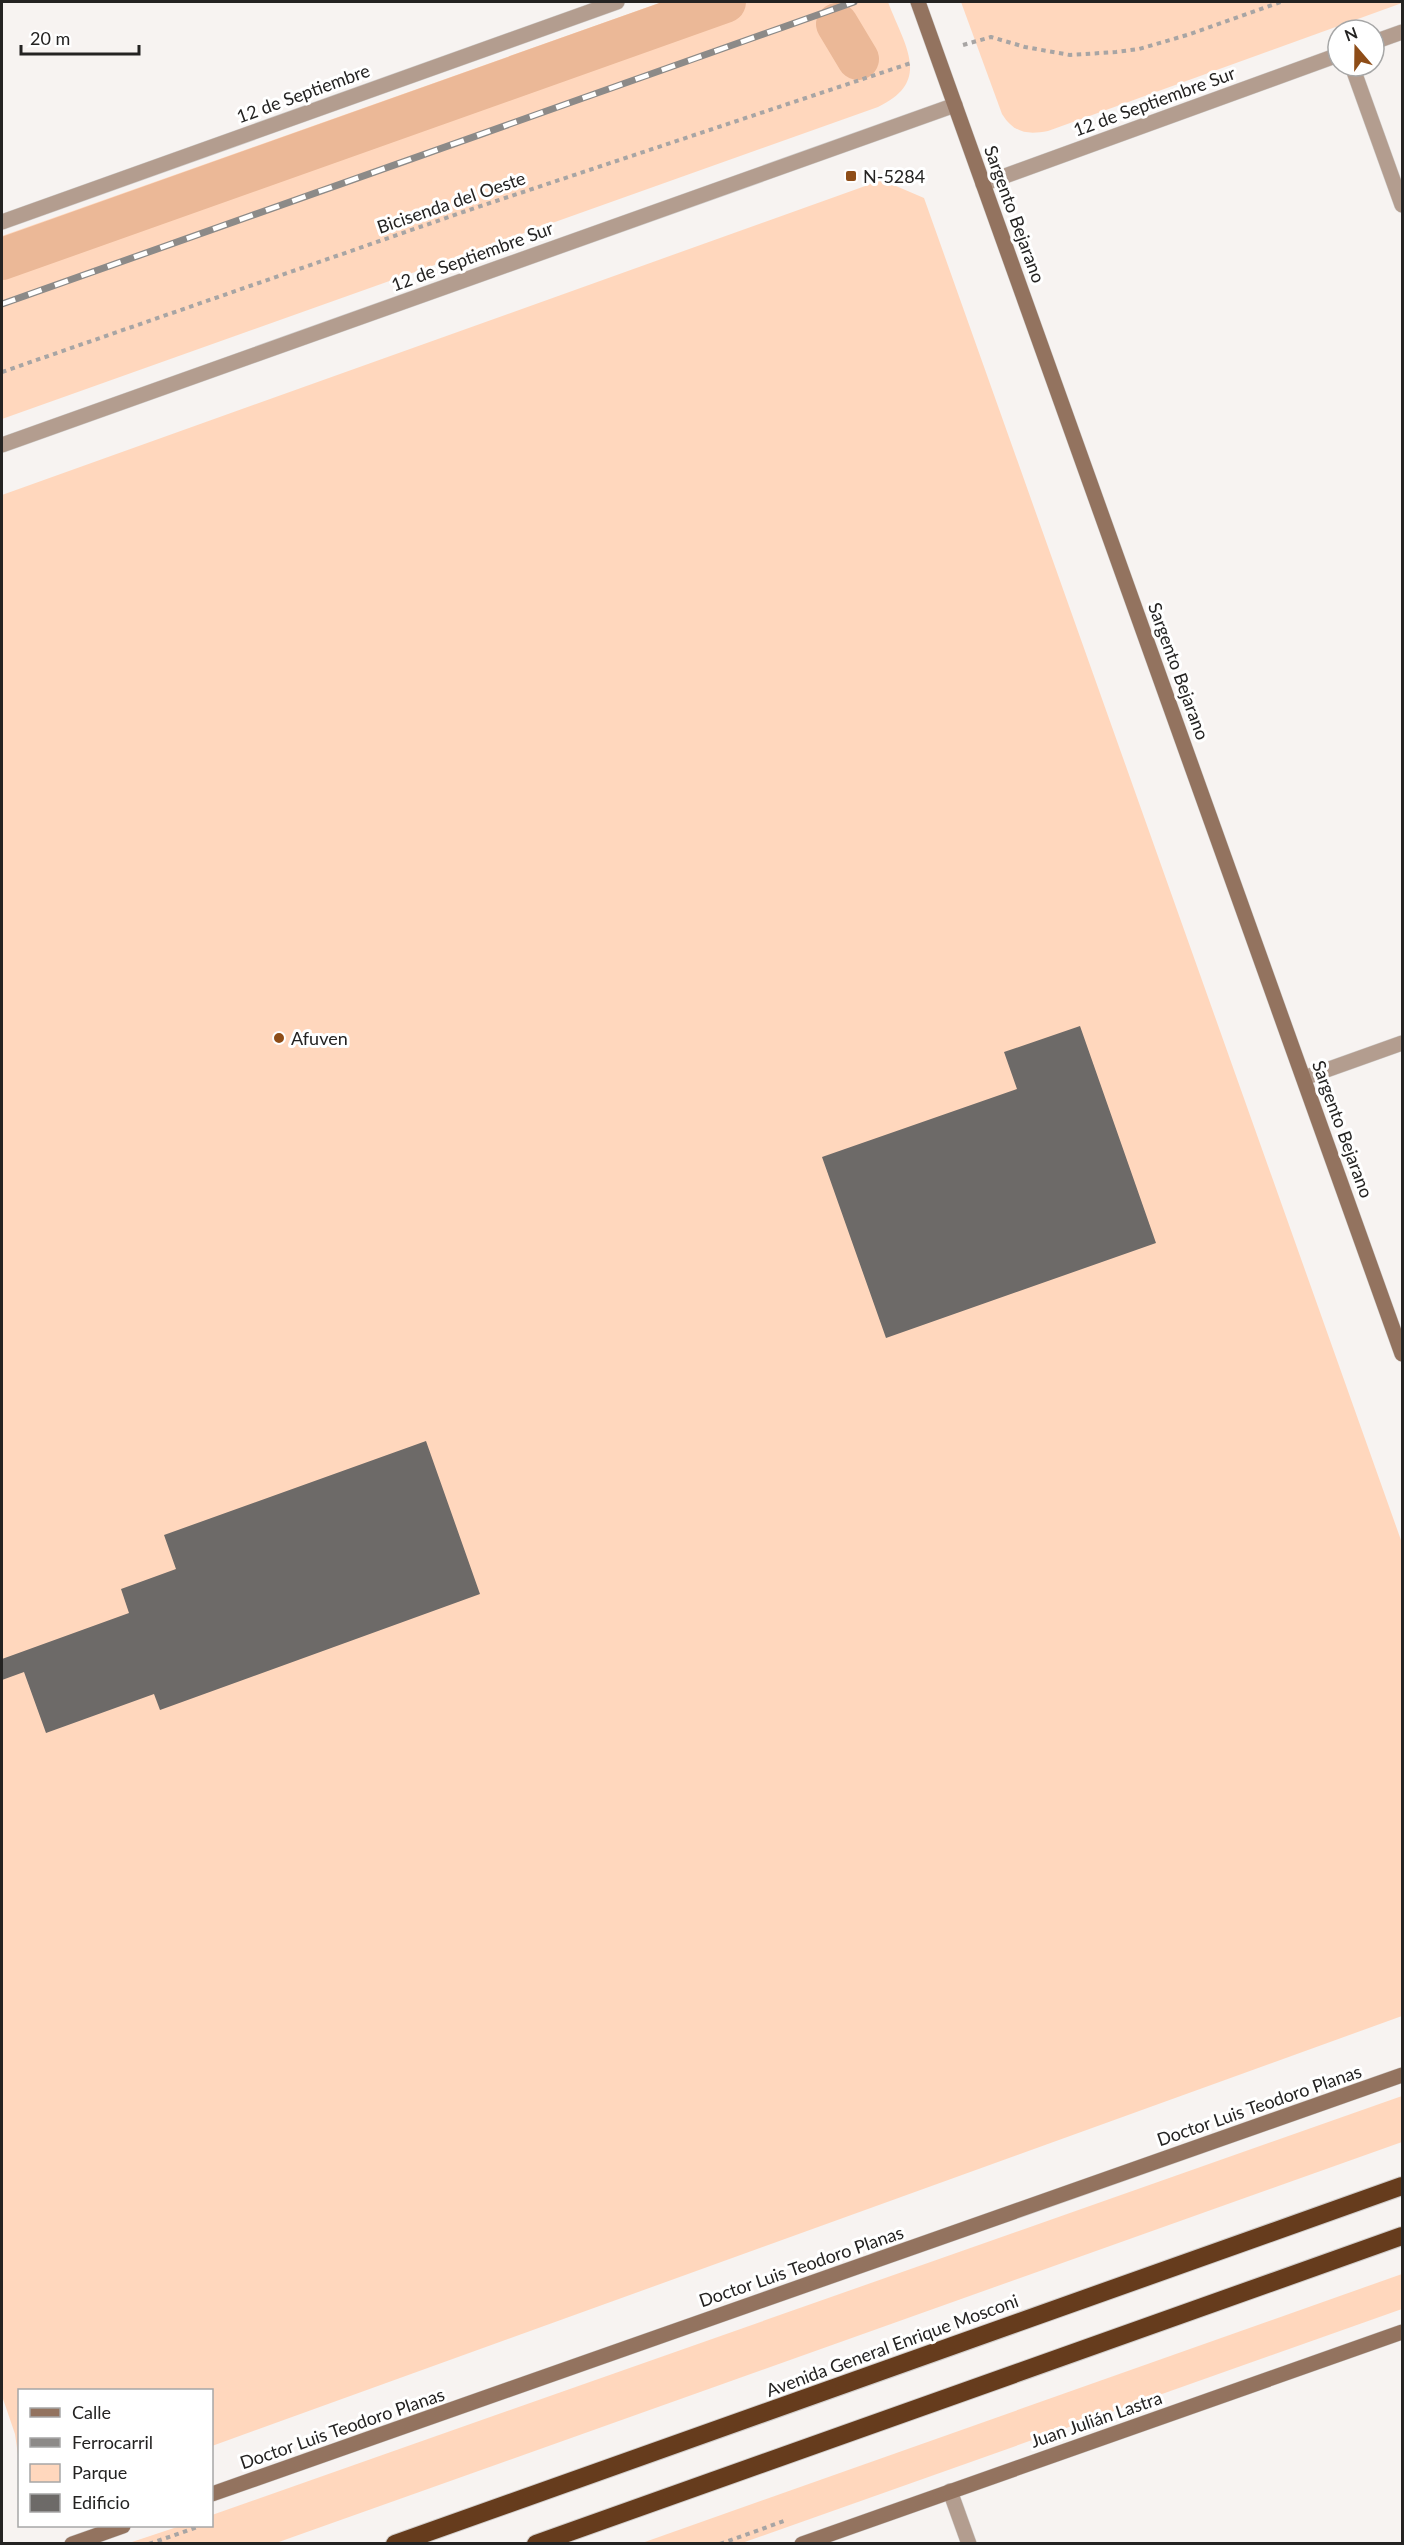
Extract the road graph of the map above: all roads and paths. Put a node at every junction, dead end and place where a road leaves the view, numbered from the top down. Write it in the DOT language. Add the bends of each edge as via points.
graph roads {
  1 [pos="617,2"];
  2 [pos="918,2"];
  3 [pos="1281,2"];
  4 [pos="1402,32"];
  5 [pos="1386,38"];
  6 [pos="975,41"];
  7 [pos="1326,59"];
  8 [pos="911,63"];
  9 [pos="1356,78"];
  10 [pos="955,105"];
  11 [pos="983,184"];
  12 [pos="1402,205"];
  13 [pos="2,222"];
  14 [pos="2,372"];
  15 [pos="2,445"];
  16 [pos="1402,1042"];
  17 [pos="1304,1078"];
  18 [pos="1402,1354"];
  19 [pos="1402,2075"];
  20 [pos="1402,2186"];
  21 [pos="1402,2236"];
  22 [pos="1402,2332"];
  23 [pos="950,2491"];
  24 [pos="213,2494"];
  25 [pos="120,2527"];
  26 [pos="197,2527"];
  27 [pos="72,2544"];
  28 [pos="148,2544"];
  29 [pos="395,2544"];
  30 [pos="536,2544"];
  31 [pos="801,2544"];
  32 [pos="969,2544"];
  1 -- 13 [label="street, 12 de Septiembre"];
  2 -- 10 [label="street, Sargento Bejarano"];
  3 -- 6 [label="path" via="1162,43 1116,52 1070,55 991,37"];
  4 -- 5 [label="street"];
  7 -- 11 [label="street, 12 de Septiembre Sur"];
  8 -- 14 [label="path, Bicisenda del Oeste" via="469,210"];
  9 -- 12 [label="street"];
  10 -- 11 [label="street, Sargento Bejarano"];
  10 -- 15 [label="street, 12 de Septiembre Sur"];
  11 -- 17 [label="street, Sargento Bejarano"];
  16 -- 17 [label="street"];
  17 -- 18 [label="street, Sargento Bejarano"];
  19 -- 24 [label="street, Doctor Luis Teodoro Planas"];
  20 -- 29 [label="highway, Avenida General Enrique Mosconi"];
  21 -- 30 [label="highway"];
  22 -- 23 [label="street, Juan Julián Lastra"];
  23 -- 31 [label="street, Juan Julián Lastra"];
  23 -- 32 [label="street"];
  25 -- 27 [label="street"];
  26 -- 28 [label="path"];
}
